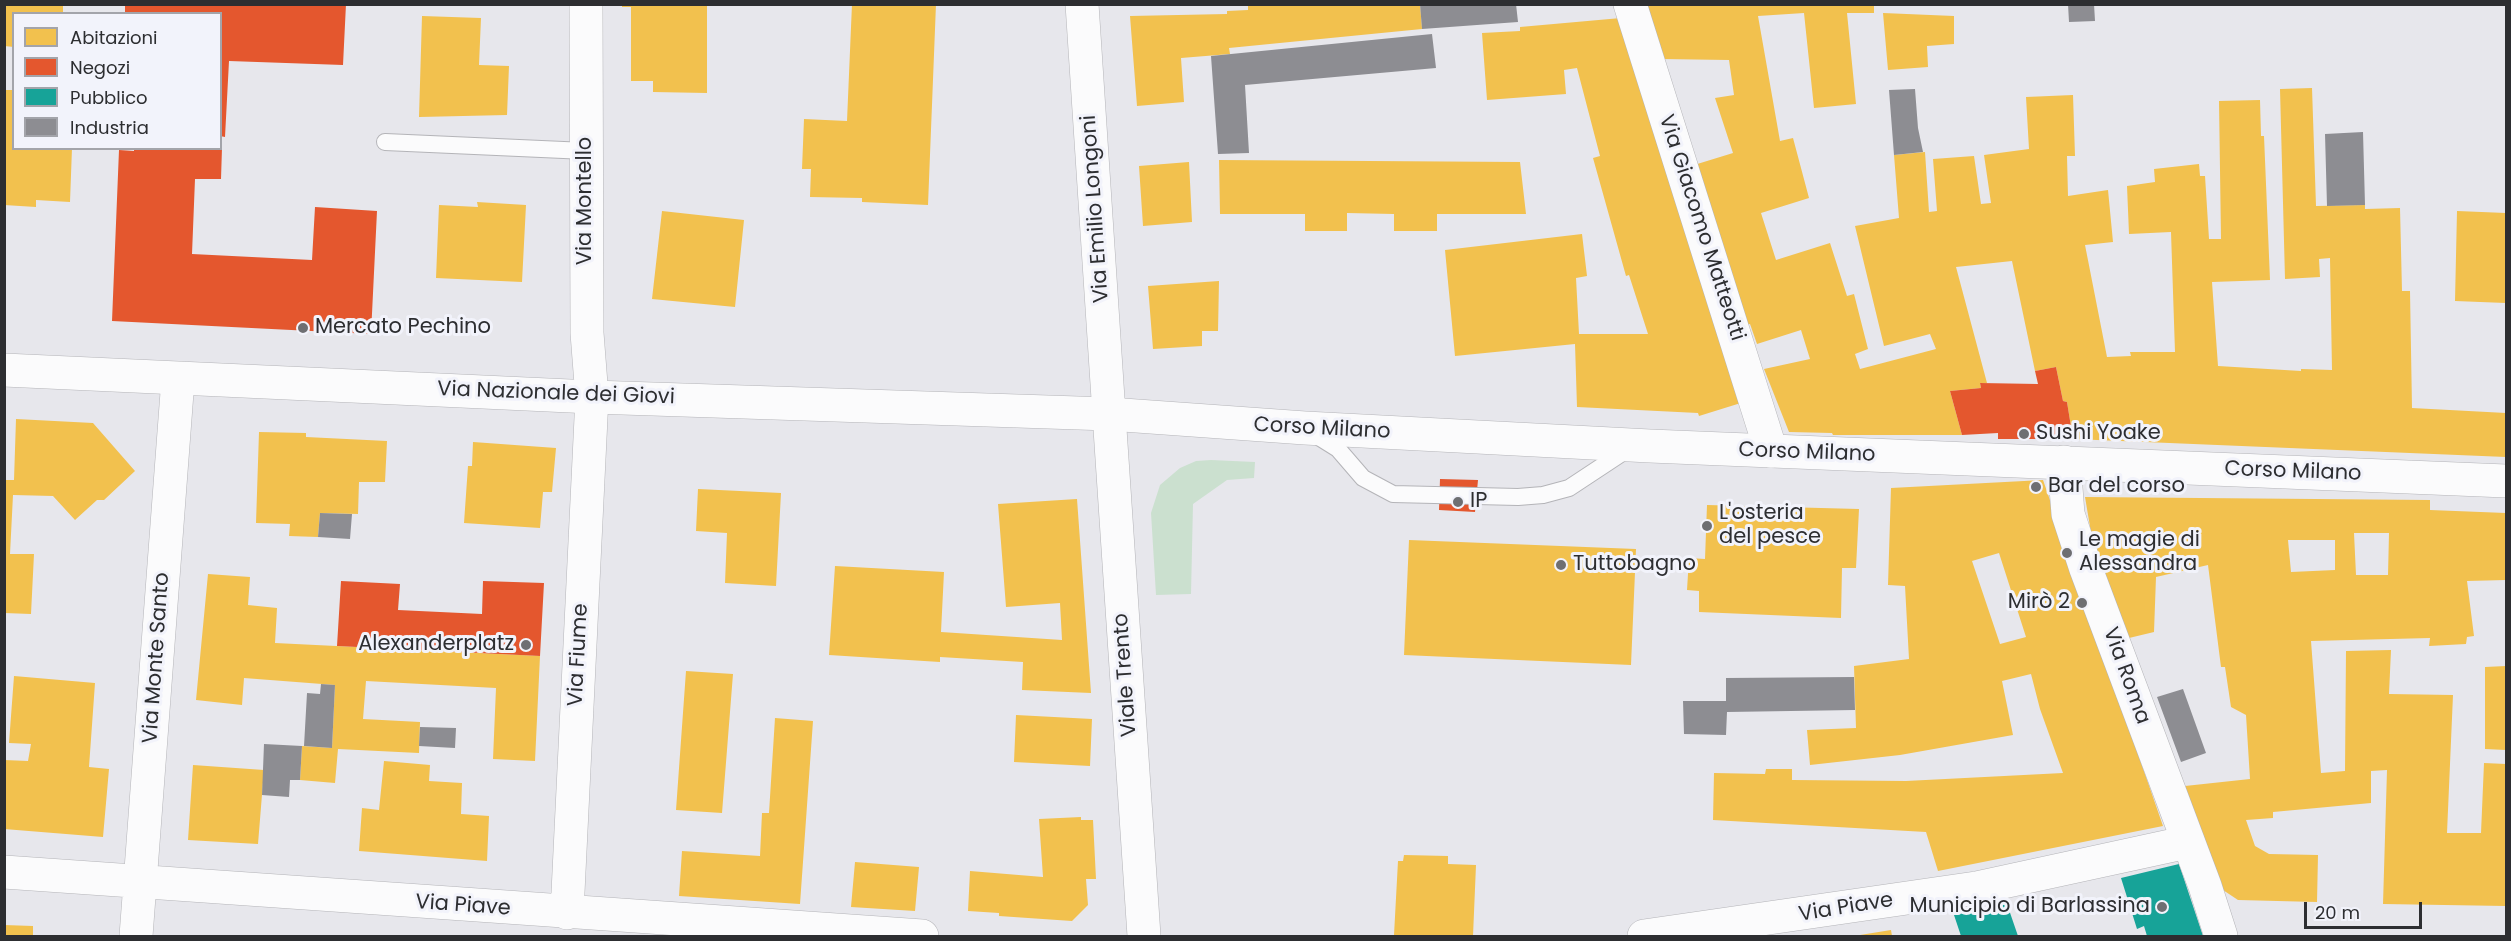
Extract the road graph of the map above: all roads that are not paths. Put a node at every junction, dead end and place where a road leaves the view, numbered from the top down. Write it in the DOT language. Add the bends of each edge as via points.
graph roads {
  1 [pos="586,4"];
  2 [pos="1082,4"];
  3 [pos="1630,4"];
  4 [pos="385,142"];
  5 [pos="586,151"];
  6 [pos="4,370"];
  7 [pos="178,379"];
  8 [pos="591,396"];
  9 [pos="1108,414"];
  10 [pos="1305,428"];
  11 [pos="1650,446"];
  12 [pos="1772,451"];
  13 [pos="2064,462"];
  14 [pos="2506,481"];
  15 [pos="2188,842"];
  16 [pos="4,873"];
  17 [pos="141,882"];
  18 [pos="567,913"];
  19 [pos="136,936"];
  20 [pos="922,936"];
  21 [pos="1144,936"];
  22 [pos="1644,936"];
  23 [pos="2221,936"];
  1 -- 5 [label="street, Via Montello"];
  2 -- 9 [label="street, Via Emilio Longoni"];
  3 -- 12 [label="street, Via Giacomo Matteotti"];
  4 -- 5 [label="lane"];
  5 -- 8 [label="street, Via Montello"];
  6 -- 7 [label="street, Via Nazionale dei Giovi"];
  7 -- 8 [label="street, Via Nazionale dei Giovi"];
  7 -- 17 [label="street, Via Monte Santo"];
  8 -- 9 [label="street, Via Nazionale dei Giovi"];
  8 -- 18 [label="street, Via Fiume"];
  9 -- 10 [label="street, Corso Milano"];
  9 -- 21 [label="street, Viale Trento"];
  10 -- 11 [label="street, Corso Milano"];
  10 -- 11 [label="lane" via="1338,449 1363,478 1393,494 1543,495 1569,488 1622,453"];
  11 -- 12 [label="street, Corso Milano"];
  12 -- 13 [label="street, Corso Milano"];
  13 -- 14 [label="street, Corso Milano"];
  13 -- 15 [label="street, Via Roma" via="2068,514"];
  15 -- 22 [label="street, Via Piave" via="1976,888"];
  15 -- 23 [label="street, Via Roma"];
  16 -- 17 [label="street, Via Piave"];
  17 -- 18 [label="street, Via Piave"];
  17 -- 19 [label="street, Via Monte Santo"];
  18 -- 20 [label="street, Via Piave"];
}
